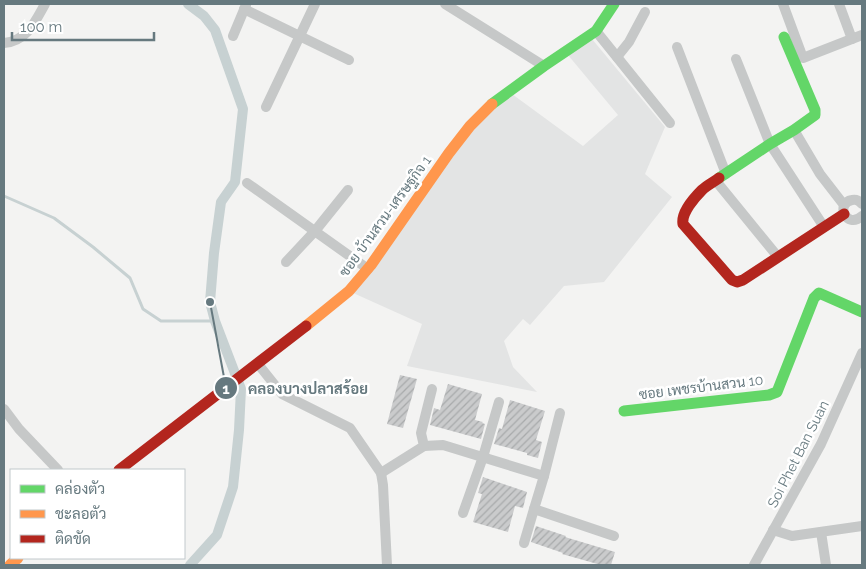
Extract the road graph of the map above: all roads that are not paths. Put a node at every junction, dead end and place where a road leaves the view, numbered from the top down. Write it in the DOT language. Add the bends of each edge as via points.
graph roads {
  1 [pos="45,4"];
  2 [pos="315,4"];
  3 [pos="445,4"];
  4 [pos="614,4"];
  5 [pos="782,4"];
  6 [pos="839,4"];
  7 [pos="245,6"];
  8 [pos="645,12"];
  9 [pos="596,31"];
  10 [pos="233,36"];
  11 [pos="862,36"];
  12 [pos="299,37"];
  13 [pos="784,37"];
  14 [pos="852,39"];
  15 [pos="4,43"];
  16 [pos="677,48"];
  17 [pos="617,57"];
  18 [pos="736,59"];
  19 [pos="349,60"];
  20 [pos="544,66"];
  21 [pos="266,107"];
  22 [pos="670,123"];
  23 [pos="794,130"];
  24 [pos="770,144"];
  25 [pos="721,178"];
  26 [pos="247,183"];
  27 [pos="348,190"];
  28 [pos="862,204"];
  29 [pos="844,209"];
  30 [pos="862,216"];
  31 [pos="824,227"];
  32 [pos="315,231"];
  33 [pos="778,257"];
  34 [pos="286,262"];
  35 [pos="368,269"];
  36 [pos="862,312"];
  37 [pos="862,353"];
  38 [pos="258,364"];
  39 [pos="432,389"];
  40 [pos="499,402"];
  41 [pos="4,409"];
  42 [pos="624,411"];
  43 [pos="560,413"];
  44 [pos="424,446"];
  45 [pos="483,457"];
  46 [pos="57,469"];
  47 [pos="120,469"];
  48 [pos="381,473"];
  49 [pos="544,476"];
  50 [pos="534,510"];
  51 [pos="463,513"];
  52 [pos="862,526"];
  53 [pos="773,530"];
  54 [pos="821,532"];
  55 [pos="614,536"];
  56 [pos="524,543"];
  57 [pos="387,565"];
  58 [pos="754,565"];
  59 [pos="826,565"];
  1 -- 15 [label="street" via="31,30 12,42"];
  2 -- 12 [label="street"];
  3 -- 20 [label="street"];
  4 -- 9 [label="street, ซอย บ้านสวน-เศรษฐกิจ 1"];
  5 -- 14 [label="street" via="802,58"];
  6 -- 14 [label="street"];
  7 -- 10 [label="street"];
  7 -- 12 [label="street"];
  8 -- 17 [label="street"];
  9 -- 17 [label="street"];
  9 -- 20 [label="street, ซอย บ้านสวน-เศรษฐกิจ 1"];
  11 -- 14 [label="street"];
  12 -- 19 [label="street"];
  12 -- 21 [label="street"];
  13 -- 23 [label="street" via="815,110 815,115"];
  16 -- 25 [label="street"];
  17 -- 22 [label="street"];
  18 -- 24 [label="street"];
  20 -- 35 [label="street, ซอย บ้านสวน-เศรษฐกิจ 1" via="496,100 470,126"];
  23 -- 24 [label="street"];
  23 -- 29 [label="street"];
  24 -- 25 [label="street"];
  24 -- 31 [label="street"];
  25 -- 33 [label="street"];
  25 -- 33 [label="street" via="703,190 686,210 683,224 737,282"];
  26 -- 32 [label="street"];
  27 -- 32 [label="street"];
  28 -- 29 [label="street" via="850,200"];
  29 -- 30 [label="street" via="852,221"];
  29 -- 31 [label="street"];
  31 -- 33 [label="street"];
  32 -- 34 [label="street"];
  32 -- 35 [label="street"];
  35 -- 38 [label="street, ซอย บ้านสวน-เศรษฐกิจ 1" via="348,292"];
  36 -- 42 [label="street, ซอย เพชรบ้านสวน 10" via="819,293 814,298 777,392"];
  37 -- 53 [label="street, Soi Phet Ban Suan" via="821,444"];
  38 -- 47 [label="street, ซอย บ้านสวน-เศรษฐกิจ 1"];
  38 -- 48 [label="street" via="282,394 350,428"];
  39 -- 44 [label="street" via="421,433"];
  40 -- 45 [label="street"];
  41 -- 46 [label="street"];
  43 -- 49 [label="street"];
  44 -- 45 [label="street" via="443,446"];
  44 -- 48 [label="street"];
  45 -- 49 [label="street"];
  45 -- 51 [label="street"];
  48 -- 57 [label="street"];
  49 -- 50 [label="street"];
  50 -- 55 [label="street"];
  50 -- 56 [label="street"];
  52 -- 54 [label="street"];
  53 -- 54 [label="street" via="792,536"];
  53 -- 58 [label="street, Soi Phet Ban Suan"];
  54 -- 59 [label="street"];
}
